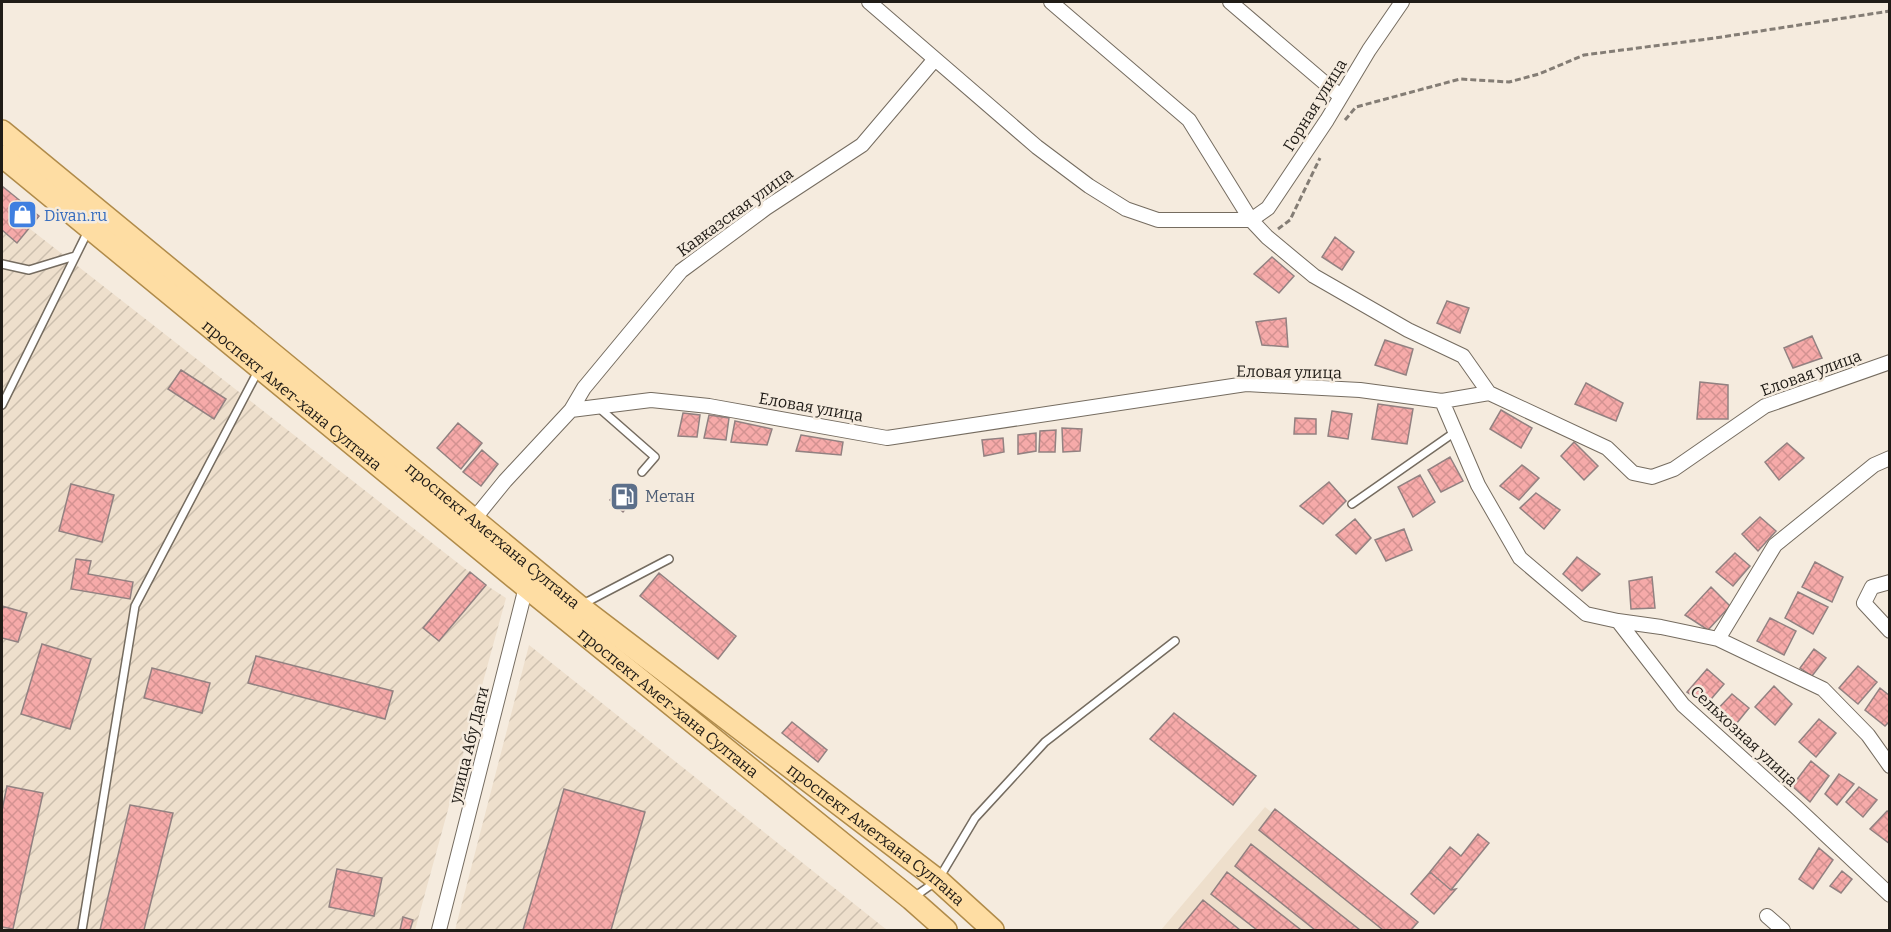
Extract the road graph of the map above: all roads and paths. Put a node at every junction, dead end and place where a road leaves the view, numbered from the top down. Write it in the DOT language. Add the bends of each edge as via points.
graph roads {
  1 [pos="869,2"];
  2 [pos="1051,2"];
  3 [pos="1230,2"];
  4 [pos="1397,3"];
  5 [pos="1890,11"];
  6 [pos="936,60"];
  7 [pos="1340,96"];
  8 [pos="1343,122"];
  9 [pos="2,131"];
  10 [pos="1322,155"];
  11 [pos="2,156"];
  12 [pos="1251,220"];
  13 [pos="98,223"];
  14 [pos="1267,237"];
  15 [pos="75,256"];
  16 [pos="2,264"];
  17 [pos="1890,362"];
  18 [pos="269,363"];
  19 [pos="1489,393"];
  20 [pos="1442,400"];
  21 [pos="2,405"];
  22 [pos="598,407"];
  23 [pos="571,410"];
  24 [pos="1455,432"];
  25 [pos="1890,458"];
  26 [pos="642,472"];
  27 [pos="1352,504"];
  28 [pos="467,527"];
  29 [pos="669,560"];
  30 [pos="534,582"];
  31 [pos="1890,582"];
  32 [pos="579,606"];
  33 [pos="559,614"];
  34 [pos="1618,621"];
  35 [pos="1890,632"];
  36 [pos="1718,639"];
  37 [pos="1175,641"];
  38 [pos="1890,766"];
  39 [pos="938,880"];
  40 [pos="1890,895"];
  41 [pos="911,899"];
  42 [pos="1767,916"];
  43 [pos="82,930"];
  44 [pos="439,930"];
  45 [pos="946,930"];
  46 [pos="993,930"];
  47 [pos="1783,930"];
  1 -- 6 [label="street"];
  2 -- 12 [label="street" via="1189,120"];
  3 -- 7 [label="street"];
  4 -- 7 [label="street, Горная улица"];
  5 -- 8 [label="path" via="1584,55 1509,82 1460,80 1356,107"];
  6 -- 12 [label="street" via="1037,147 1125,209 1158,220"];
  6 -- 23 [label="street, Кавказская улица" via="862,145 766,208 681,271 584,388"];
  7 -- 12 [label="street, Горная улица" via="1268,208"];
  9 -- 13 [label="main road"];
  10 -- 14 [label="path" via="1290,220"];
  11 -- 13 [label="main road, проспект Амет-хана Султана"];
  12 -- 14 [label="street"];
  13 -- 15 [label="lane"];
  13 -- 18 [label="main road, проспект Амет-хана Султана"];
  14 -- 19 [label="street" via="1314,276 1408,330 1463,356"];
  15 -- 16 [label="lane" via="29,270"];
  15 -- 21 [label="lane"];
  17 -- 19 [label="street, Еловая улица" via="1765,406 1674,469 1652,477 1633,473 1607,448"];
  18 -- 28 [label="main road, проспект Амет-хана Султана"];
  18 -- 43 [label="lane" via="135,606"];
  19 -- 20 [label="street, Еловая улица"];
  20 -- 22 [label="street, Еловая улица" via="1360,390 1246,384 887,438 709,406 651,400"];
  20 -- 24 [label="street"];
  22 -- 23 [label="street, Еловая улица"];
  22 -- 26 [label="lane" via="655,457"];
  23 -- 28 [label="street, Кавказская улица"];
  24 -- 27 [label="lane"];
  24 -- 34 [label="street" via="1478,485 1520,558 1586,614"];
  25 -- 36 [label="street" via="1874,465 1775,545"];
  28 -- 30 [label="main road, проспект Амет-хана Султана"];
  29 -- 32 [label="lane"];
  30 -- 32 [label="main road, проспект Аметхана Султана"];
  30 -- 33 [label="main road, проспект Амет-хана Султана"];
  30 -- 44 [label="street, улица Абу Даги"];
  31 -- 35 [label="street" via="1872,587 1864,603"];
  32 -- 33 [label="lane"];
  32 -- 39 [label="main road, проспект Аметхана Султана"];
  33 -- 41 [label="main road, проспект Амет-хана Султана"];
  34 -- 36 [label="street"];
  34 -- 40 [label="street, Сельхозная улица" via="1683,705"];
  36 -- 38 [label="street" via="1823,689 1868,735"];
  37 -- 39 [label="lane" via="1045,742 975,818"];
  39 -- 41 [label="lane"];
  39 -- 46 [label="main road, проспект Аметхана Султана"];
  41 -- 45 [label="main road, проспект Амет-хана Султана"];
  42 -- 47 [label="street"];
}
